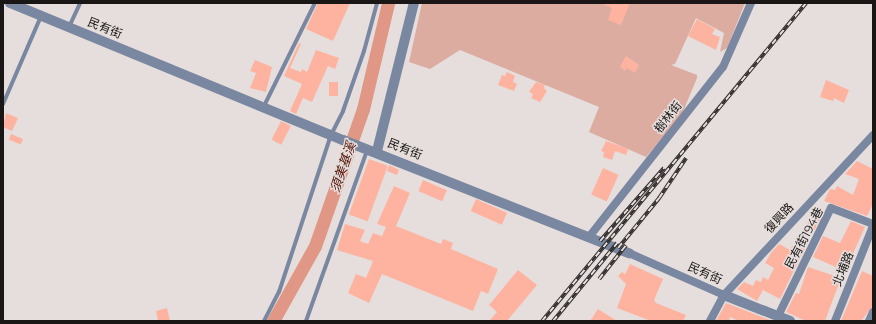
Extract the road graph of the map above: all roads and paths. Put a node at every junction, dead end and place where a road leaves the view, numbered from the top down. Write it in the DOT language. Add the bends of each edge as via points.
graph roads {
  1 [pos="10,3"];
  2 [pos="80,3"];
  3 [pos="315,3"];
  4 [pos="377,3"];
  5 [pos="414,3"];
  6 [pos="751,3"];
  7 [pos="41,16"];
  8 [pos="69,27"];
  9 [pos="3,104"];
  10 [pos="264,106"];
  11 [pos="331,134"];
  12 [pos="873,135"];
  13 [pos="372,150"];
  14 [pos="873,225"];
  15 [pos="589,237"];
  16 [pos="629,253"];
  17 [pos="724,295"];
  18 [pos="873,312"];
  19 [pos="778,316"];
  20 [pos="264,321"];
  21 [pos="306,321"];
  22 [pos="710,321"];
  23 [pos="790,321"];
  24 [pos="835,321"];
  25 [pos="869,321"];
  1 -- 7 [label="street, 民有街"];
  2 -- 8 [label="lane"];
  3 -- 10 [label="lane"];
  4 -- 11 [label="lane" via="364,51 343,111"];
  5 -- 13 [label="street"];
  6 -- 15 [label="street, 樹林街" via="723,67"];
  7 -- 8 [label="street, 民有街"];
  7 -- 9 [label="lane"];
  8 -- 10 [label="street, 民有街"];
  10 -- 11 [label="street, 民有街"];
  11 -- 13 [label="street, 民有街"];
  11 -- 20 [label="lane" via="279,292"];
  12 -- 17 [label="street, 復興路"];
  13 -- 15 [label="street, 民有街"];
  13 -- 21 [label="lane"];
  14 -- 19 [label="street, 民有街194巷" via="831,208"];
  14 -- 24 [label="street, 北埔路"];
  15 -- 16 [label="street, 民有街"];
  16 -- 17 [label="street, 民有街"];
  17 -- 19 [label="street, 民有街"];
  17 -- 22 [label="street, 復興路"];
  18 -- 25 [label="street"];
  19 -- 23 [label="street, 民有街"];
}
